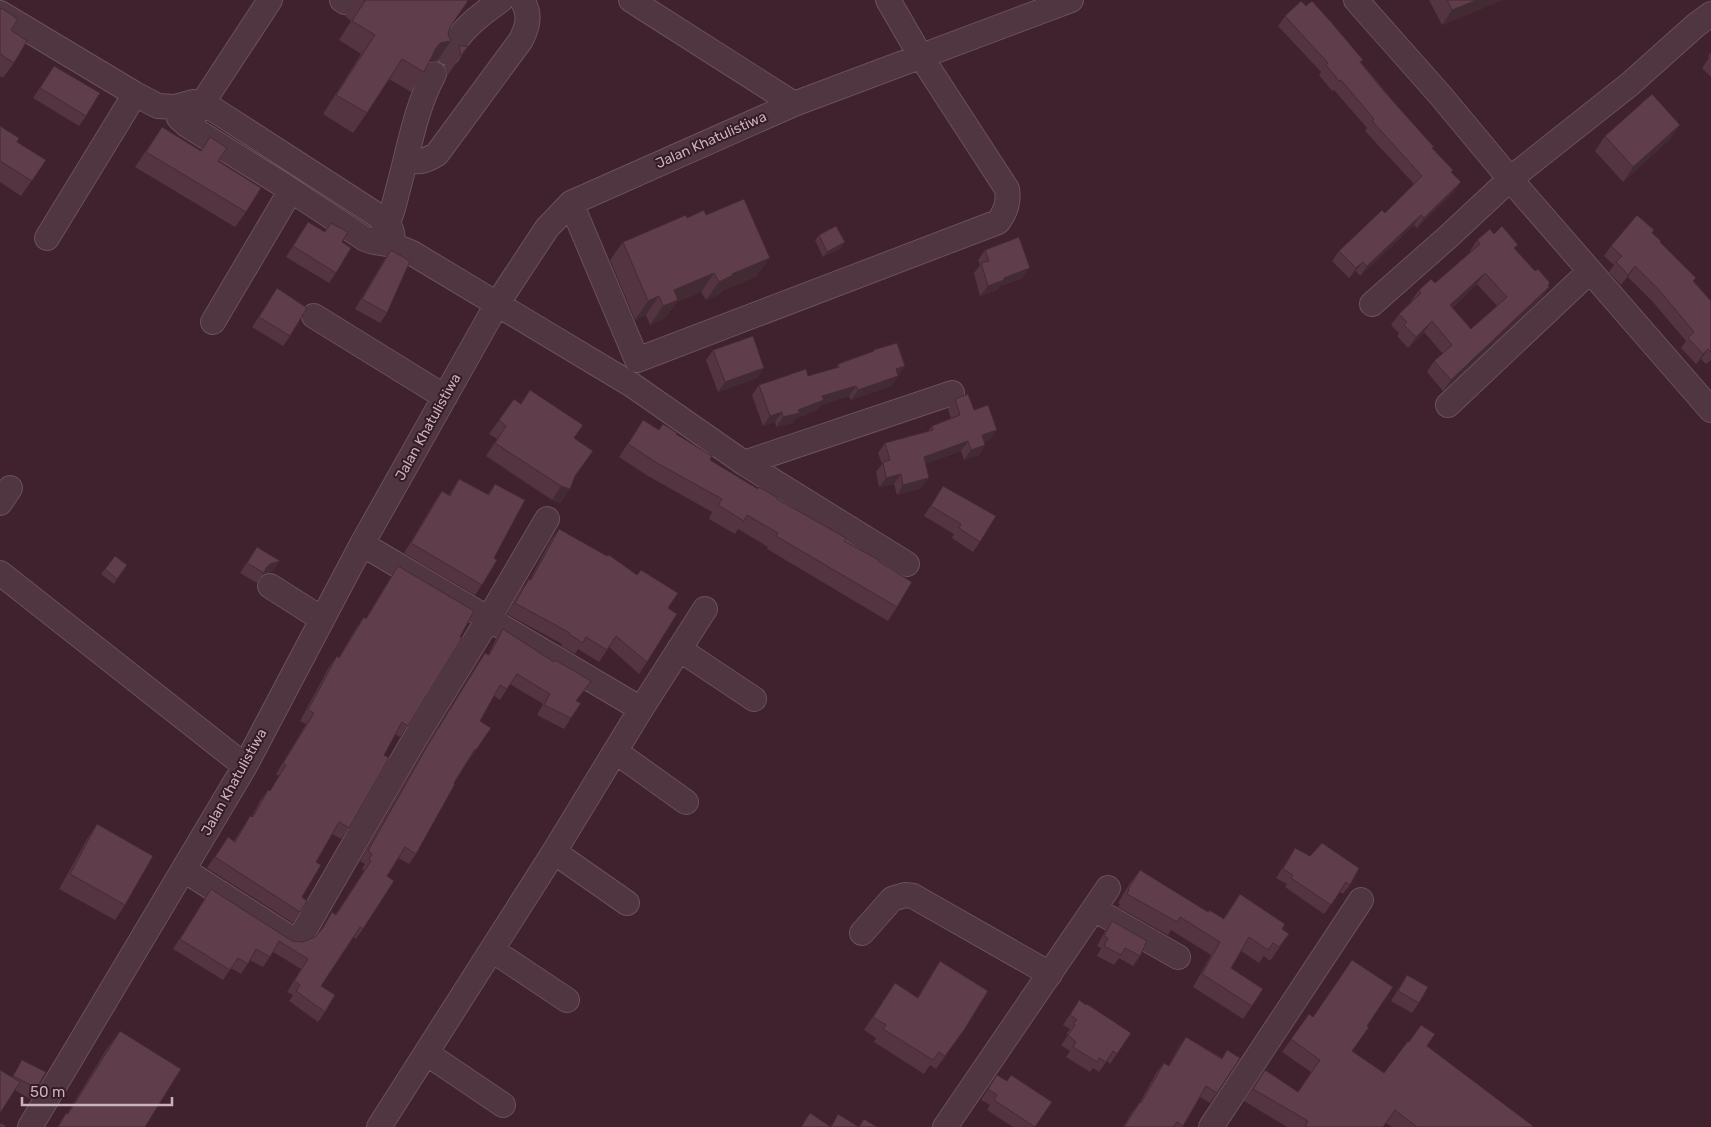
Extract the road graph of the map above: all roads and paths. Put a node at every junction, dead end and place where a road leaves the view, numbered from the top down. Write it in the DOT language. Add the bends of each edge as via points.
graph roads {
  1 [pos="270,0"];
  2 [pos="501,0"];
  3 [pos="522,0"];
  4 [pos="631,0"];
  5 [pos="888,0"];
  6 [pos="1071,0"];
  7 [pos="1356,0"];
  8 [pos="0,13"];
  9 [pos="1711,14"];
  10 [pos="448,53"];
  11 [pos="920,55"];
  12 [pos="434,74"];
  13 [pos="135,94"];
  14 [pos="202,103"];
  15 [pos="794,104"];
  16 [pos="181,116"];
  17 [pos="407,160"];
  18 [pos="1510,179"];
  19 [pos="291,190"];
  20 [pos="571,204"];
  21 [pos="385,237"];
  22 [pos="47,238"];
  23 [pos="1590,271"];
  24 [pos="497,304"];
  25 [pos="1372,304"];
  26 [pos="314,316"];
  27 [pos="213,322"];
  28 [pos="637,360"];
  29 [pos="632,385"];
  30 [pos="952,392"];
  31 [pos="445,396"];
  32 [pos="1448,404"];
  33 [pos="1710,406"];
  34 [pos="744,463"];
  35 [pos="547,519"];
  36 [pos="362,544"];
  37 [pos="907,564"];
  38 [pos="0,573"];
  39 [pos="270,586"];
  40 [pos="706,609"];
  41 [pos="489,618"];
  42 [pos="322,619"];
  43 [pos="679,649"];
  44 [pos="754,699"];
  45 [pos="641,708"];
  46 [pos="616,752"];
  47 [pos="245,766"];
  48 [pos="686,802"];
  49 [pos="554,852"];
  50 [pos="184,870"];
  51 [pos="1108,888"];
  52 [pos="1361,900"];
  53 [pos="627,903"];
  54 [pos="1094,909"];
  55 [pos="862,933"];
  56 [pos="492,950"];
  57 [pos="1178,957"];
  58 [pos="1050,974"];
  59 [pos="567,1000"];
  60 [pos="426,1054"];
  61 [pos="503,1105"];
  62 [pos="30,1127"];
  63 [pos="379,1127"];
  64 [pos="945,1127"];
  65 [pos="1211,1127"];
  1 -- 14 [label="street"];
  2 -- 10 [label="street" via="471,22"];
  3 -- 17 [label="street" via="528,18 527,28 510,56 437,154 427,160"];
  4 -- 15 [label="street"];
  5 -- 11 [label="street"];
  6 -- 11 [label="street, Jalan Khatulistiwa"];
  7 -- 18 [label="street"];
  8 -- 13 [label="street"];
  9 -- 18 [label="street" via="1630,84"];
  11 -- 15 [label="street, Jalan Khatulistiwa"];
  11 -- 28 [label="street" via="1007,189 1007,203 998,222"];
  12 -- 17 [label="street" via="419,107"];
  13 -- 16 [label="street"];
  13 -- 22 [label="street"];
  14 -- 16 [label="street"];
  14 -- 21 [label="street" via="377,214"];
  15 -- 20 [label="street, Jalan Khatulistiwa"];
  16 -- 19 [label="street"];
  17 -- 21 [label="street"];
  18 -- 23 [label="street"];
  18 -- 25 [label="street"];
  19 -- 21 [label="street" via="365,239"];
  19 -- 27 [label="street"];
  20 -- 24 [label="street, Jalan Khatulistiwa" via="547,228"];
  20 -- 28 [label="street"];
  21 -- 24 [label="street"];
  23 -- 32 [label="street"];
  23 -- 33 [label="street"];
  24 -- 29 [label="street"];
  24 -- 31 [label="street, Jalan Khatulistiwa"];
  26 -- 31 [label="street"];
  28 -- 29 [label="street"];
  29 -- 34 [label="street"];
  30 -- 34 [label="street"];
  31 -- 36 [label="street, Jalan Khatulistiwa"];
  34 -- 37 [label="street"];
  35 -- 41 [label="street"];
  36 -- 41 [label="street"];
  36 -- 42 [label="street, Jalan Khatulistiwa"];
  38 -- 47 [label="street"];
  39 -- 42 [label="street"];
  40 -- 43 [label="street"];
  41 -- 45 [label="street"];
  41 -- 50 [label="street" via="410,747 304,932 298,937 292,939"];
  42 -- 47 [label="street, Jalan Khatulistiwa"];
  43 -- 44 [label="street"];
  43 -- 45 [label="street"];
  45 -- 46 [label="street"];
  46 -- 48 [label="street"];
  46 -- 49 [label="street"];
  47 -- 50 [label="street, Jalan Khatulistiwa"];
  49 -- 53 [label="street"];
  49 -- 56 [label="street"];
  50 -- 62 [label="street, Jalan Khatulistiwa"];
  51 -- 54 [label="street"];
  52 -- 65 [label="street"];
  54 -- 57 [label="street"];
  54 -- 58 [label="street"];
  55 -- 58 [label="street" via="892,899 913,896"];
  56 -- 59 [label="street"];
  56 -- 60 [label="street"];
  58 -- 64 [label="street"];
  60 -- 61 [label="street"];
  60 -- 63 [label="street"];
}
